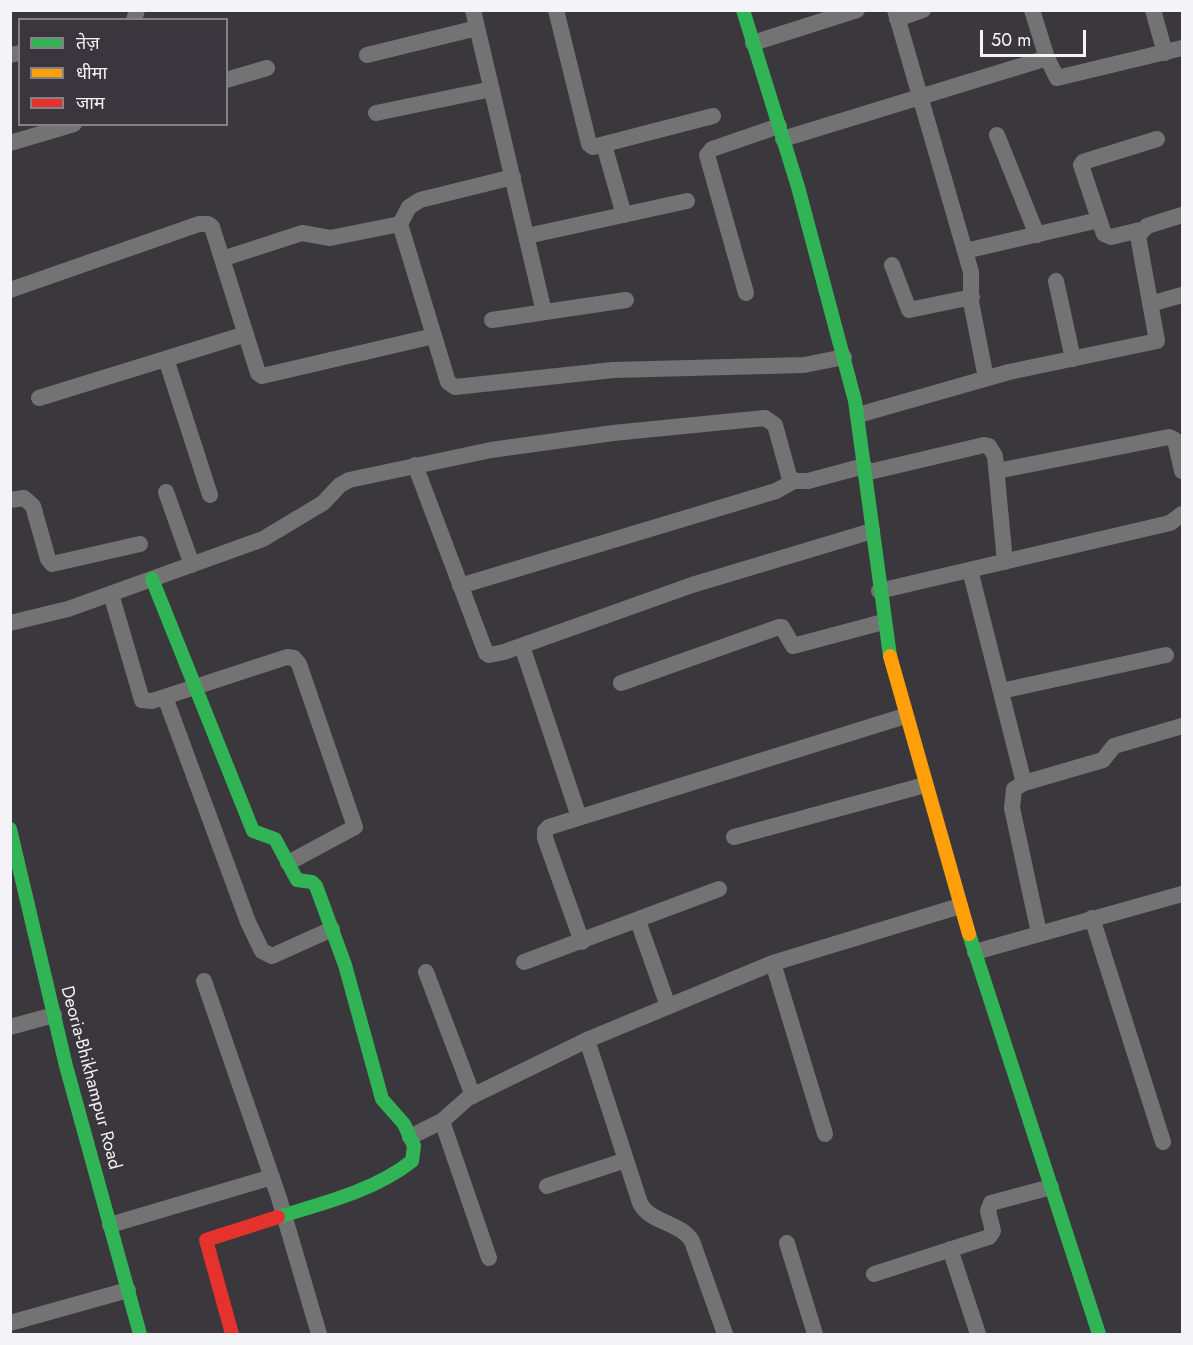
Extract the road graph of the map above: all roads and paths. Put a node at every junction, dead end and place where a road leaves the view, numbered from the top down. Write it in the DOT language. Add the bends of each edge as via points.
graph roads {
  1 [pos="473,10"];
  2 [pos="556,10"];
  3 [pos="742,10"];
  4 [pos="857,10"];
  5 [pos="923,10"];
  6 [pos="1032,10"];
  7 [pos="1153,10"];
  8 [pos="896,15"];
  9 [pos="477,28"];
  10 [pos="753,43"];
  11 [pos="1182,48"];
  12 [pos="1165,52"];
  13 [pos="367,56"];
  14 [pos="1047,58"];
  15 [pos="267,68"];
  16 [pos="228,79"];
  17 [pos="492,89"];
  18 [pos="918,97"];
  19 [pos="376,113"];
  20 [pos="713,116"];
  21 [pos="67,126"];
  22 [pos="781,132"];
  23 [pos="997,135"];
  24 [pos="1157,139"];
  25 [pos="10,143"];
  26 [pos="604,145"];
  27 [pos="513,177"];
  28 [pos="687,201"];
  29 [pos="624,215"];
  30 [pos="1182,215"];
  31 [pos="1099,220"];
  32 [pos="400,225"];
  33 [pos="1140,230"];
  34 [pos="1037,235"];
  35 [pos="527,237"];
  36 [pos="965,251"];
  37 [pos="222,259"];
  38 [pos="892,265"];
  39 [pos="1056,281"];
  40 [pos="10,290"];
  41 [pos="746,293"];
  42 [pos="1182,295"];
  43 [pos="972,297"];
  44 [pos="626,300"];
  45 [pos="1150,304"];
  46 [pos="544,312"];
  47 [pos="492,320"];
  48 [pos="246,334"];
  49 [pos="434,336"];
  50 [pos="844,357"];
  51 [pos="166,359"];
  52 [pos="1073,359"];
  53 [pos="986,378"];
  54 [pos="39,398"];
  55 [pos="858,415"];
  56 [pos="415,465"];
  57 [pos="865,470"];
  58 [pos="997,471"];
  59 [pos="1182,471"];
  60 [pos="794,482"];
  61 [pos="166,492"];
  62 [pos="210,495"];
  63 [pos="10,500"];
  64 [pos="1182,514"];
  65 [pos="872,531"];
  66 [pos="140,544"];
  67 [pos="1005,562"];
  68 [pos="192,565"];
  69 [pos="970,570"];
  70 [pos="152,579"];
  71 [pos="460,586"];
  72 [pos="879,591"];
  73 [pos="111,594"];
  74 [pos="883,622"];
  75 [pos="10,623"];
  76 [pos="522,646"];
  77 [pos="1166,655"];
  78 [pos="621,683"];
  79 [pos="195,687"];
  80 [pos="1001,691"];
  81 [pos="165,697"];
  82 [pos="905,716"];
  83 [pos="1182,726"];
  84 [pos="1024,783"];
  85 [pos="925,784"];
  86 [pos="579,817"];
  87 [pos="10,829"];
  88 [pos="734,837"];
  89 [pos="288,863"];
  90 [pos="719,889"];
  91 [pos="1182,894"];
  92 [pos="960,906"];
  93 [pos="1092,918"];
  94 [pos="638,921"];
  95 [pos="332,929"];
  96 [pos="1040,933"];
  97 [pos="582,942"];
  98 [pos="975,952"];
  99 [pos="524,962"];
  100 [pos="773,963"];
  101 [pos="426,972"];
  102 [pos="204,981"];
  103 [pos="668,1006"];
  104 [pos="54,1015"];
  105 [pos="10,1027"];
  106 [pos="587,1040"];
  107 [pos="473,1096"];
  108 [pos="442,1121"];
  109 [pos="825,1134"];
  110 [pos="410,1137"];
  111 [pos="1163,1142"];
  112 [pos="626,1160"];
  113 [pos="272,1177"];
  114 [pos="547,1186"];
  115 [pos="1051,1187"];
  116 [pos="284,1215"];
  117 [pos="110,1225"];
  118 [pos="787,1243"];
  119 [pos="950,1249"];
  120 [pos="489,1258"];
  121 [pos="874,1274"];
  122 [pos="128,1290"];
  123 [pos="10,1323"];
  124 [pos="140,1335"];
  125 [pos="231,1335"];
  126 [pos="319,1335"];
  127 [pos="725,1335"];
  128 [pos="815,1335"];
  129 [pos="978,1335"];
  130 [pos="1099,1335"];
  1 -- 9 [label="street"];
  2 -- 26 [label="street" via="589,144"];
  3 -- 10 [label="street"];
  4 -- 10 [label="street"];
  5 -- 8 [label="street"];
  6 -- 14 [label="street"];
  7 -- 12 [label="street"];
  8 -- 18 [label="street"];
  9 -- 13 [label="street"];
  9 -- 17 [label="street"];
  10 -- 22 [label="street"];
  11 -- 12 [label="street"];
  12 -- 14 [label="street" via="1061,78 1054,75"];
  14 -- 18 [label="street"];
  15 -- 16 [label="street"];
  17 -- 19 [label="street"];
  17 -- 27 [label="street"];
  18 -- 22 [label="street"];
  18 -- 36 [label="street"];
  20 -- 26 [label="street"];
  21 -- 25 [label="street"];
  22 -- 41 [label="street" via="712,149 707,155"];
  22 -- 50 [label="street"];
  23 -- 34 [label="street"];
  24 -- 31 [label="street" via="1083,162"];
  26 -- 29 [label="street"];
  27 -- 32 [label="street" via="420,200 409,207"];
  27 -- 35 [label="street"];
  28 -- 29 [label="street"];
  29 -- 35 [label="street"];
  30 -- 33 [label="street"];
  31 -- 33 [label="street" via="1107,237"];
  31 -- 34 [label="street"];
  32 -- 37 [label="street" via="330,238 302,233"];
  32 -- 49 [label="street"];
  33 -- 45 [label="street"];
  34 -- 36 [label="street"];
  35 -- 46 [label="street"];
  36 -- 43 [label="street" via="973,281"];
  37 -- 40 [label="street" via="212,227 199,224"];
  37 -- 48 [label="street"];
  38 -- 43 [label="street" via="909,310"];
  39 -- 52 [label="street"];
  42 -- 45 [label="street"];
  43 -- 53 [label="street"];
  44 -- 46 [label="street"];
  45 -- 52 [label="street" via="1157,341"];
  46 -- 47 [label="street"];
  48 -- 49 [label="street" via="258,373 268,377"];
  48 -- 51 [label="street"];
  49 -- 50 [label="street" via="448,382 455,387 613,370 804,365"];
  50 -- 55 [label="street"];
  51 -- 54 [label="street"];
  51 -- 62 [label="street"];
  52 -- 53 [label="street"];
  53 -- 55 [label="street"];
  55 -- 57 [label="street"];
  56 -- 60 [label="street" via="613,433 765,418 775,425"];
  56 -- 68 [label="street" via="348,480 323,503 284,529"];
  56 -- 71 [label="street"];
  57 -- 58 [label="street" via="984,445 993,450"];
  57 -- 60 [label="street"];
  57 -- 65 [label="street"];
  58 -- 59 [label="street" via="1168,437 1179,448"];
  58 -- 67 [label="street"];
  60 -- 71 [label="street" via="776,491"];
  61 -- 68 [label="street"];
  63 -- 66 [label="street" via="24,498 33,506 52,564"];
  64 -- 67 [label="street" via="1170,523"];
  65 -- 72 [label="street"];
  65 -- 76 [label="street" via="692,585"];
  67 -- 69 [label="street"];
  68 -- 70 [label="street"];
  69 -- 72 [label="street"];
  69 -- 80 [label="street"];
  70 -- 73 [label="street"];
  70 -- 79 [label="street"];
  71 -- 76 [label="street" via="486,653 495,655"];
  72 -- 74 [label="street"];
  73 -- 75 [label="street" via="51,615"];
  73 -- 81 [label="street" via="138,695 146,701"];
  74 -- 78 [label="street" via="793,646 779,627"];
  74 -- 82 [label="street"];
  76 -- 86 [label="street"];
  77 -- 80 [label="street"];
  79 -- 81 [label="street"];
  79 -- 89 [label="street" via="253,831 274,839"];
  79 -- 89 [label="street" via="287,657 299,664 355,827"];
  80 -- 84 [label="street"];
  81 -- 95 [label="street" via="262,951 272,956"];
  82 -- 85 [label="street"];
  82 -- 86 [label="street"];
  83 -- 84 [label="street" via="1114,746 1103,760"];
  84 -- 96 [label="street" via="1014,789 1012,808"];
  85 -- 88 [label="street"];
  85 -- 92 [label="street"];
  86 -- 97 [label="street" via="549,828 545,838"];
  87 -- 104 [label="street, Deoria-Bhikhampur Road"];
  89 -- 95 [label="street" via="297,880 316,886"];
  90 -- 94 [label="street"];
  91 -- 93 [label="street"];
  92 -- 98 [label="street"];
  92 -- 100 [label="street"];
  93 -- 96 [label="street"];
  93 -- 111 [label="street"];
  94 -- 97 [label="street"];
  94 -- 103 [label="street"];
  95 -- 110 [label="street" via="382,1099"];
  96 -- 98 [label="street"];
  97 -- 99 [label="street"];
  98 -- 115 [label="street"];
  100 -- 103 [label="street"];
  100 -- 109 [label="street"];
  101 -- 107 [label="street"];
  102 -- 113 [label="street"];
  103 -- 106 [label="street"];
  104 -- 105 [label="street"];
  104 -- 117 [label="street, Deoria-Bhikhampur Road"];
  106 -- 107 [label="street"];
  106 -- 112 [label="street"];
  107 -- 108 [label="street"];
  108 -- 110 [label="street"];
  108 -- 120 [label="street"];
  110 -- 116 [label="street" via="414,1156 398,1172 350,1195"];
  112 -- 114 [label="street"];
  112 -- 127 [label="street" via="644,1210 682,1229 692,1241"];
  113 -- 116 [label="street"];
  113 -- 117 [label="street"];
  115 -- 119 [label="street" via="995,1200 988,1206 992,1234"];
  115 -- 130 [label="street"];
  116 -- 125 [label="street" via="206,1240"];
  116 -- 126 [label="street"];
  117 -- 122 [label="street, Deoria-Bhikhampur Road"];
  118 -- 128 [label="street"];
  119 -- 121 [label="street"];
  119 -- 129 [label="street"];
  122 -- 123 [label="street"];
  122 -- 124 [label="street, Deoria-Bhikhampur Road"];
}
